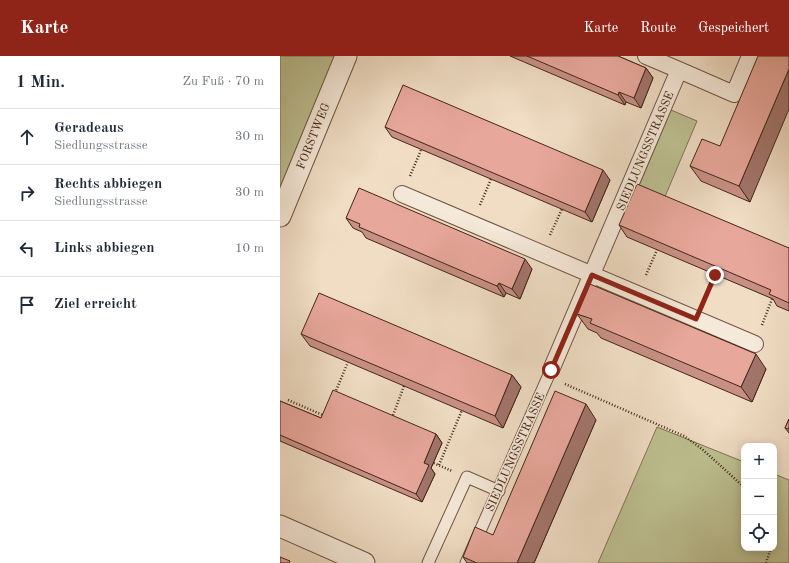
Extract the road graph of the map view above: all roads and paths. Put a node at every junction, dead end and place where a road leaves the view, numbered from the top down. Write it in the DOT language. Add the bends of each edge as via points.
graph roads {
  1 [pos="346,56"];
  2 [pos="646,56"];
  3 [pos="750,56"];
  4 [pos="679,70"];
  5 [pos="422,150"];
  6 [pos="492,179"];
  7 [pos="402,194"];
  8 [pos="562,210"];
  9 [pos="280,216"];
  10 [pos="472,224"];
  11 [pos="657,250"];
  12 [pos="542,254"];
  13 [pos="592,275"];
  14 [pos="715,275"];
  15 [pos="638,294"];
  16 [pos="772,299"];
  17 [pos="696,319"];
  18 [pos="754,344"];
  19 [pos="348,362"];
  20 [pos="550,373"];
  21 [pos="404,386"];
  22 [pos="334,396"];
  23 [pos="288,400"];
  24 [pos="328,409"];
  25 [pos="462,410"];
  26 [pos="324,415"];
  27 [pos="320,419"];
  28 [pos="333,419"];
  29 [pos="391,420"];
  30 [pos="426,459"];
  31 [pos="439,465"];
  32 [pos="467,477"];
  33 [pos="741,483"];
  34 [pos="499,491"];
  35 [pos="280,526"];
  36 [pos="770,551"];
  37 [pos="364,563"];
  38 [pos="428,563"];
  39 [pos="466,563"];
  40 [pos="766,563"];
  1 -- 9 [label="street, FORSTWEG"];
  2 -- 4 [label="street"];
  3 -- 4 [label="street" via="734,94"];
  4 -- 13 [label="street, SIEDLUNGSSTRASSE"];
  5 -- 7 [label="path"];
  6 -- 10 [label="path"];
  7 -- 10 [label="street"];
  8 -- 12 [label="path"];
  10 -- 12 [label="street"];
  11 -- 15 [label="path"];
  12 -- 13 [label="street"];
  13 -- 15 [label="street"];
  13 -- 20 [label="street, SIEDLUNGSSTRASSE"];
  14 -- 17 [label="path"];
  15 -- 17 [label="street"];
  16 -- 18 [label="path"];
  17 -- 18 [label="street"];
  19 -- 22 [label="path"];
  20 -- 33 [label="path" via="684,436"];
  20 -- 34 [label="lane, SIEDLUNGSSTRASSE"];
  21 -- 29 [label="path"];
  23 -- 26 [label="path"];
  24 -- 26 [label="path"];
  25 -- 31 [label="path"];
  26 -- 27 [label="path"];
  26 -- 28 [label="path"];
  30 -- 31 [label="path"];
  31 -- 32 [label="path"];
  32 -- 34 [label="lane"];
  32 -- 38 [label="lane"];
  34 -- 39 [label="lane, SIEDLUNGSSTRASSE"];
  35 -- 37 [label="street"];
  36 -- 40 [label="path"];
}
